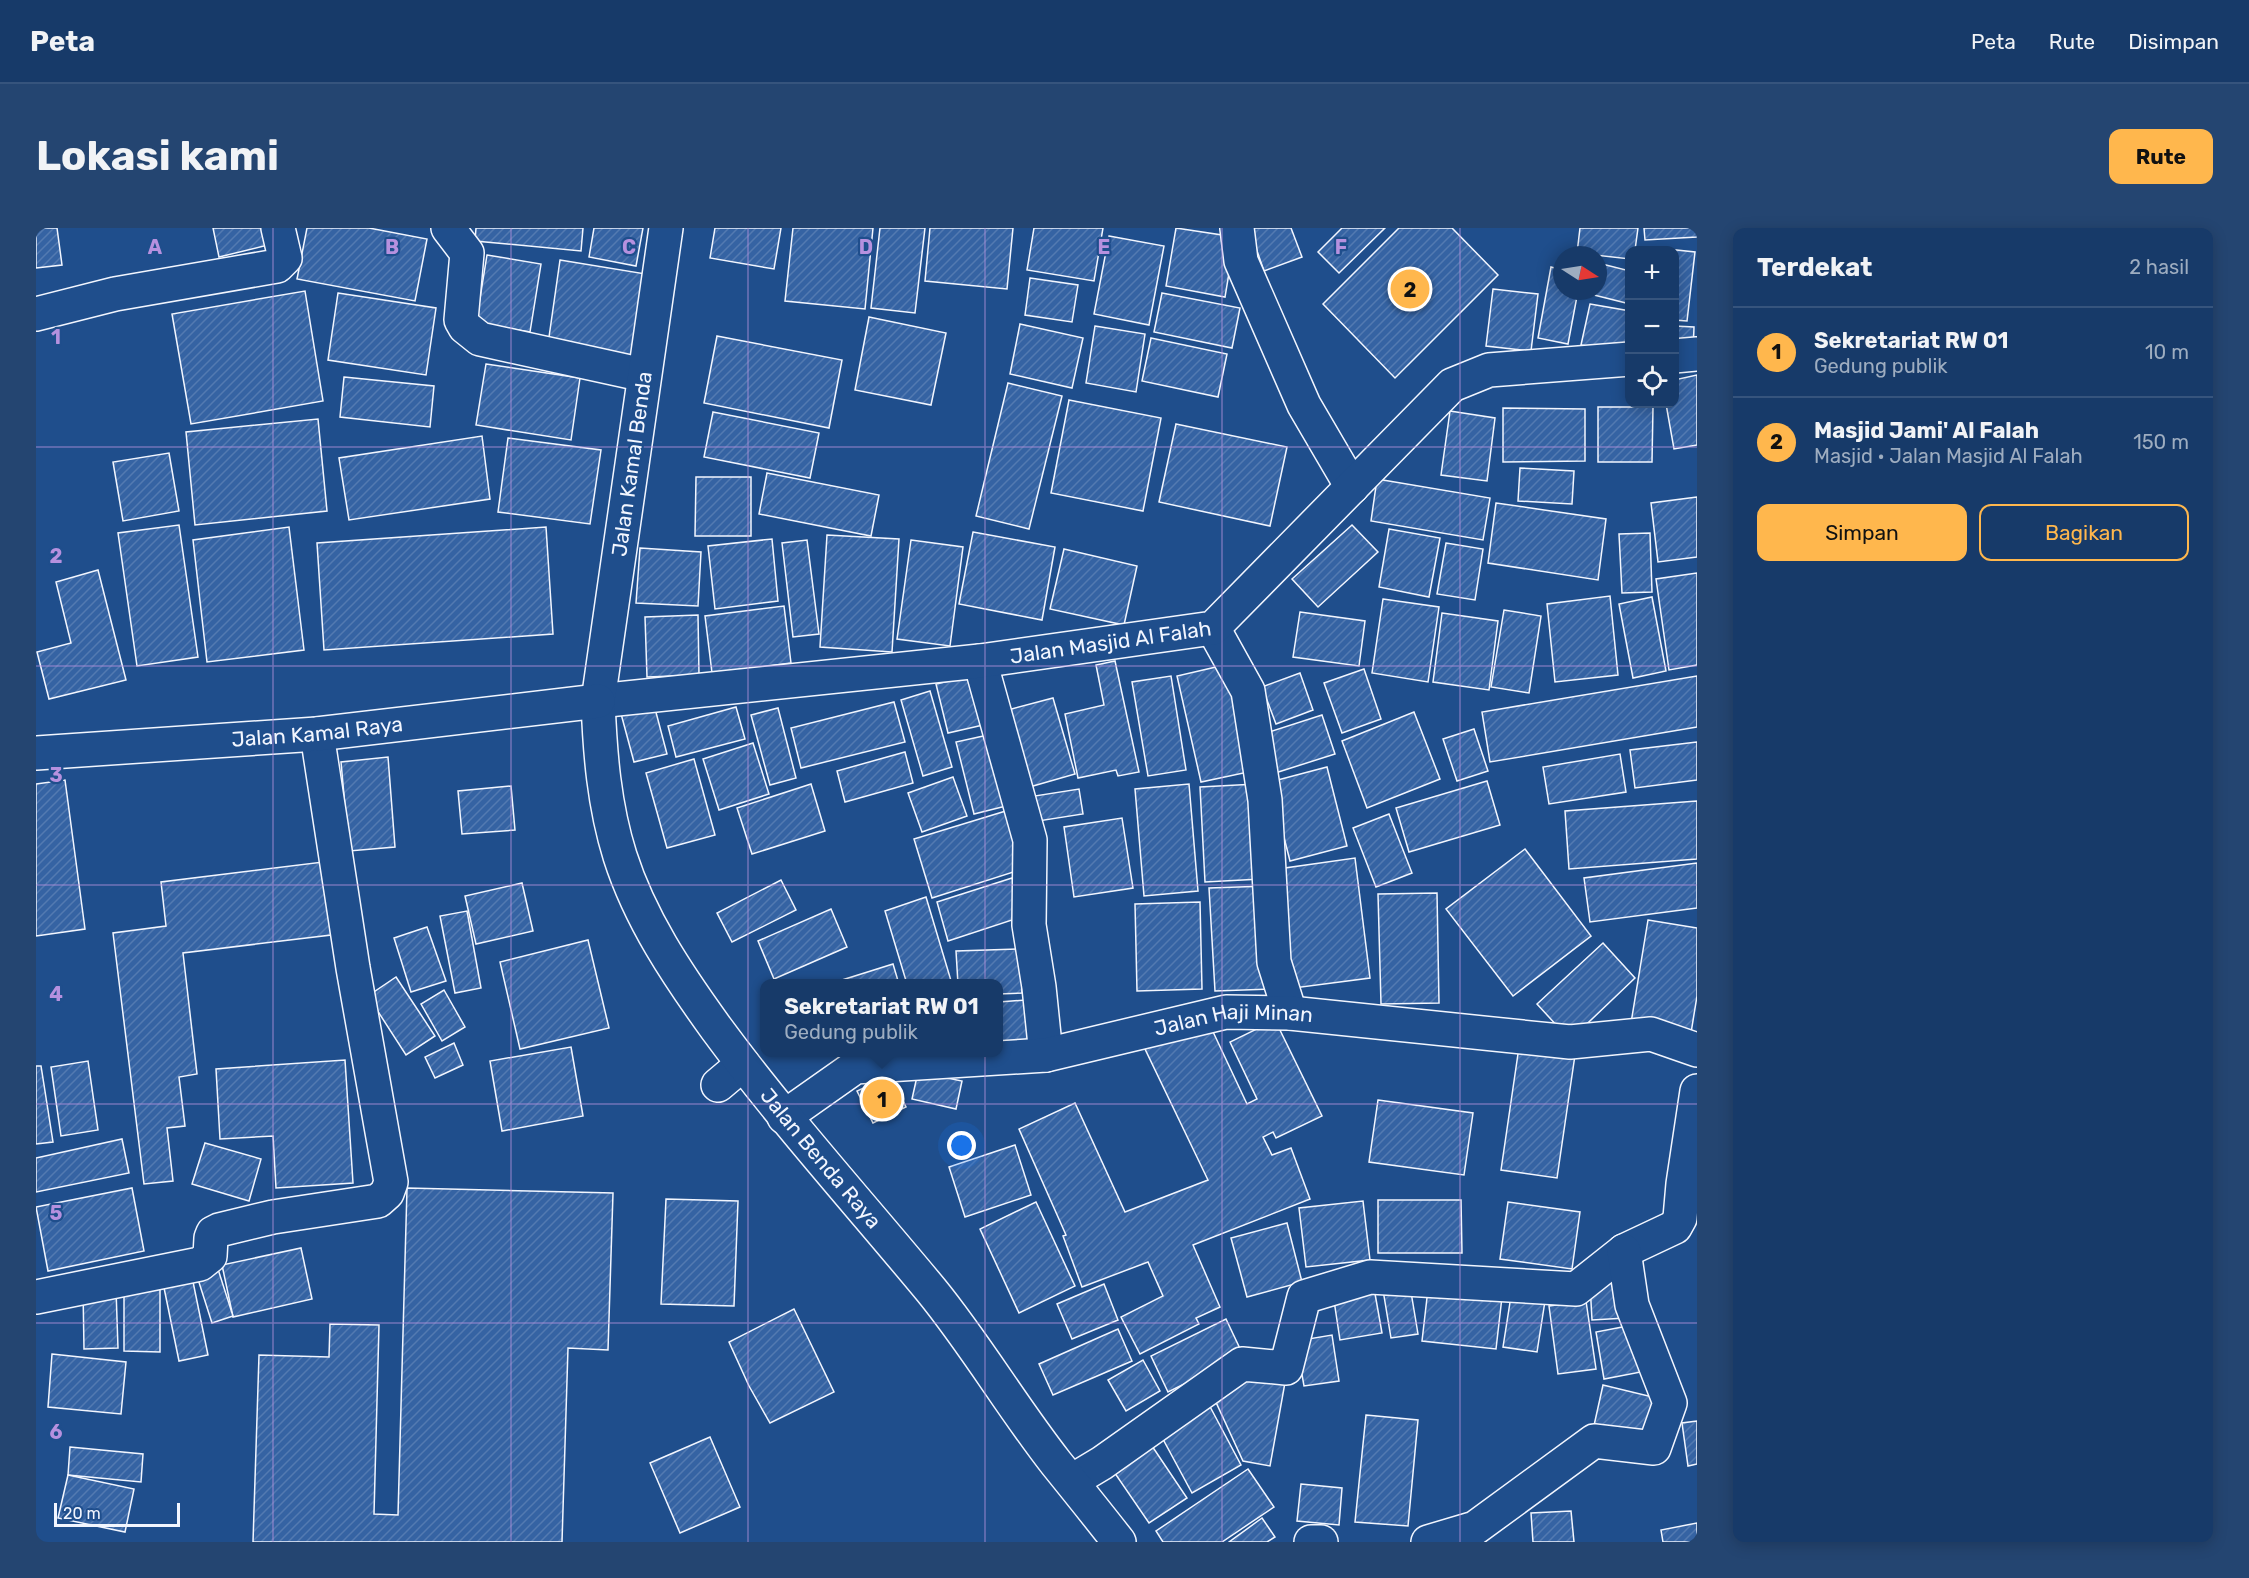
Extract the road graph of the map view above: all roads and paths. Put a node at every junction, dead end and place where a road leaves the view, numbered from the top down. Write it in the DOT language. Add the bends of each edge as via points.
graph roads {
  1 [pos="278,228"];
  2 [pos="448,228"];
  3 [pos="666,228"];
  4 [pos="1237,228"];
  5 [pos="36,314"];
  6 [pos="1697,354"];
  7 [pos="1679,356"];
  8 [pos="1625,359"];
  9 [pos="644,375"];
  10 [pos="1352,487"];
  11 [pos="1213,628"];
  12 [pos="980,661"];
  13 [pos="598,701"];
  14 [pos="317,734"];
  15 [pos="36,753"];
  16 [pos="1290,1013"];
  17 [pos="1697,1050"];
  18 [pos="1046,1055"];
  19 [pos="743,1064"];
  20 [pos="718,1085"];
  21 [pos="1697,1091"];
  22 [pos="784,1117"];
  23 [pos="1623,1251"];
  24 [pos="36,1296"];
  25 [pos="1072,1481"];
  26 [pos="1119,1542"];
  27 [pos="1311,1542"];
  28 [pos="1321,1542"];
  29 [pos="1428,1542"];
  1 -- 5 [label="street" via="285,258 277,266 115,294"];
  2 -- 9 [label="street" via="467,253 461,320 480,339"];
  3 -- 9 [label="street, Jalan Kamal Benda"];
  4 -- 10 [label="street" via="1241,261 1304,405"];
  6 -- 7 [label="street"];
  8 -- 10 [label="street, Jalan Masjid Al Falah" via="1489,370 1452,385"];
  9 -- 13 [label="street, Jalan Kamal Benda"];
  10 -- 11 [label="street, Jalan Masjid Al Falah"];
  11 -- 12 [label="street, Jalan Masjid Al Falah"];
  11 -- 16 [label="street" via="1248,691 1264,800 1274,962"];
  12 -- 13 [label="street, Jalan Masjid Al Falah"];
  12 -- 18 [label="street" via="1030,840 1029,925"];
  13 -- 14 [label="street, Jalan Kamal Raya"];
  13 -- 19 [label="street, Jalan Benda Raya" via="599,744 611,825 632,886 644,916 673,966"];
  14 -- 15 [label="street, Jalan Kamal Raya"];
  14 -- 24 [label="street" via="391,1182 387,1193 378,1201 273,1217 219,1230 211,1238 210,1256 200,1264"];
  16 -- 17 [label="street, Jalan Haji Minan" via="1570,1042 1651,1034"];
  16 -- 18 [label="street, Jalan Haji Minan" via="1226,1012"];
  18 -- 22 [label="street, Jalan Haji Minan" via="855,1067"];
  19 -- 20 [label="street"];
  19 -- 22 [label="street, Jalan Benda Raya"];
  21 -- 23 [label="street" via="1680,1218 1675,1227"];
  22 -- 25 [label="street, Jalan Benda Raya" via="933,1293"];
  23 -- 25 [label="street" via="1576,1288 1370,1277 1304,1297 1286,1368 1242,1364"];
  23 -- 29 [label="street" via="1632,1305 1670,1403 1654,1448 1594,1440 1475,1528"];
  25 -- 26 [label="street, Jalan Benda Raya"];
  27 -- 28 [label="street"];
}
